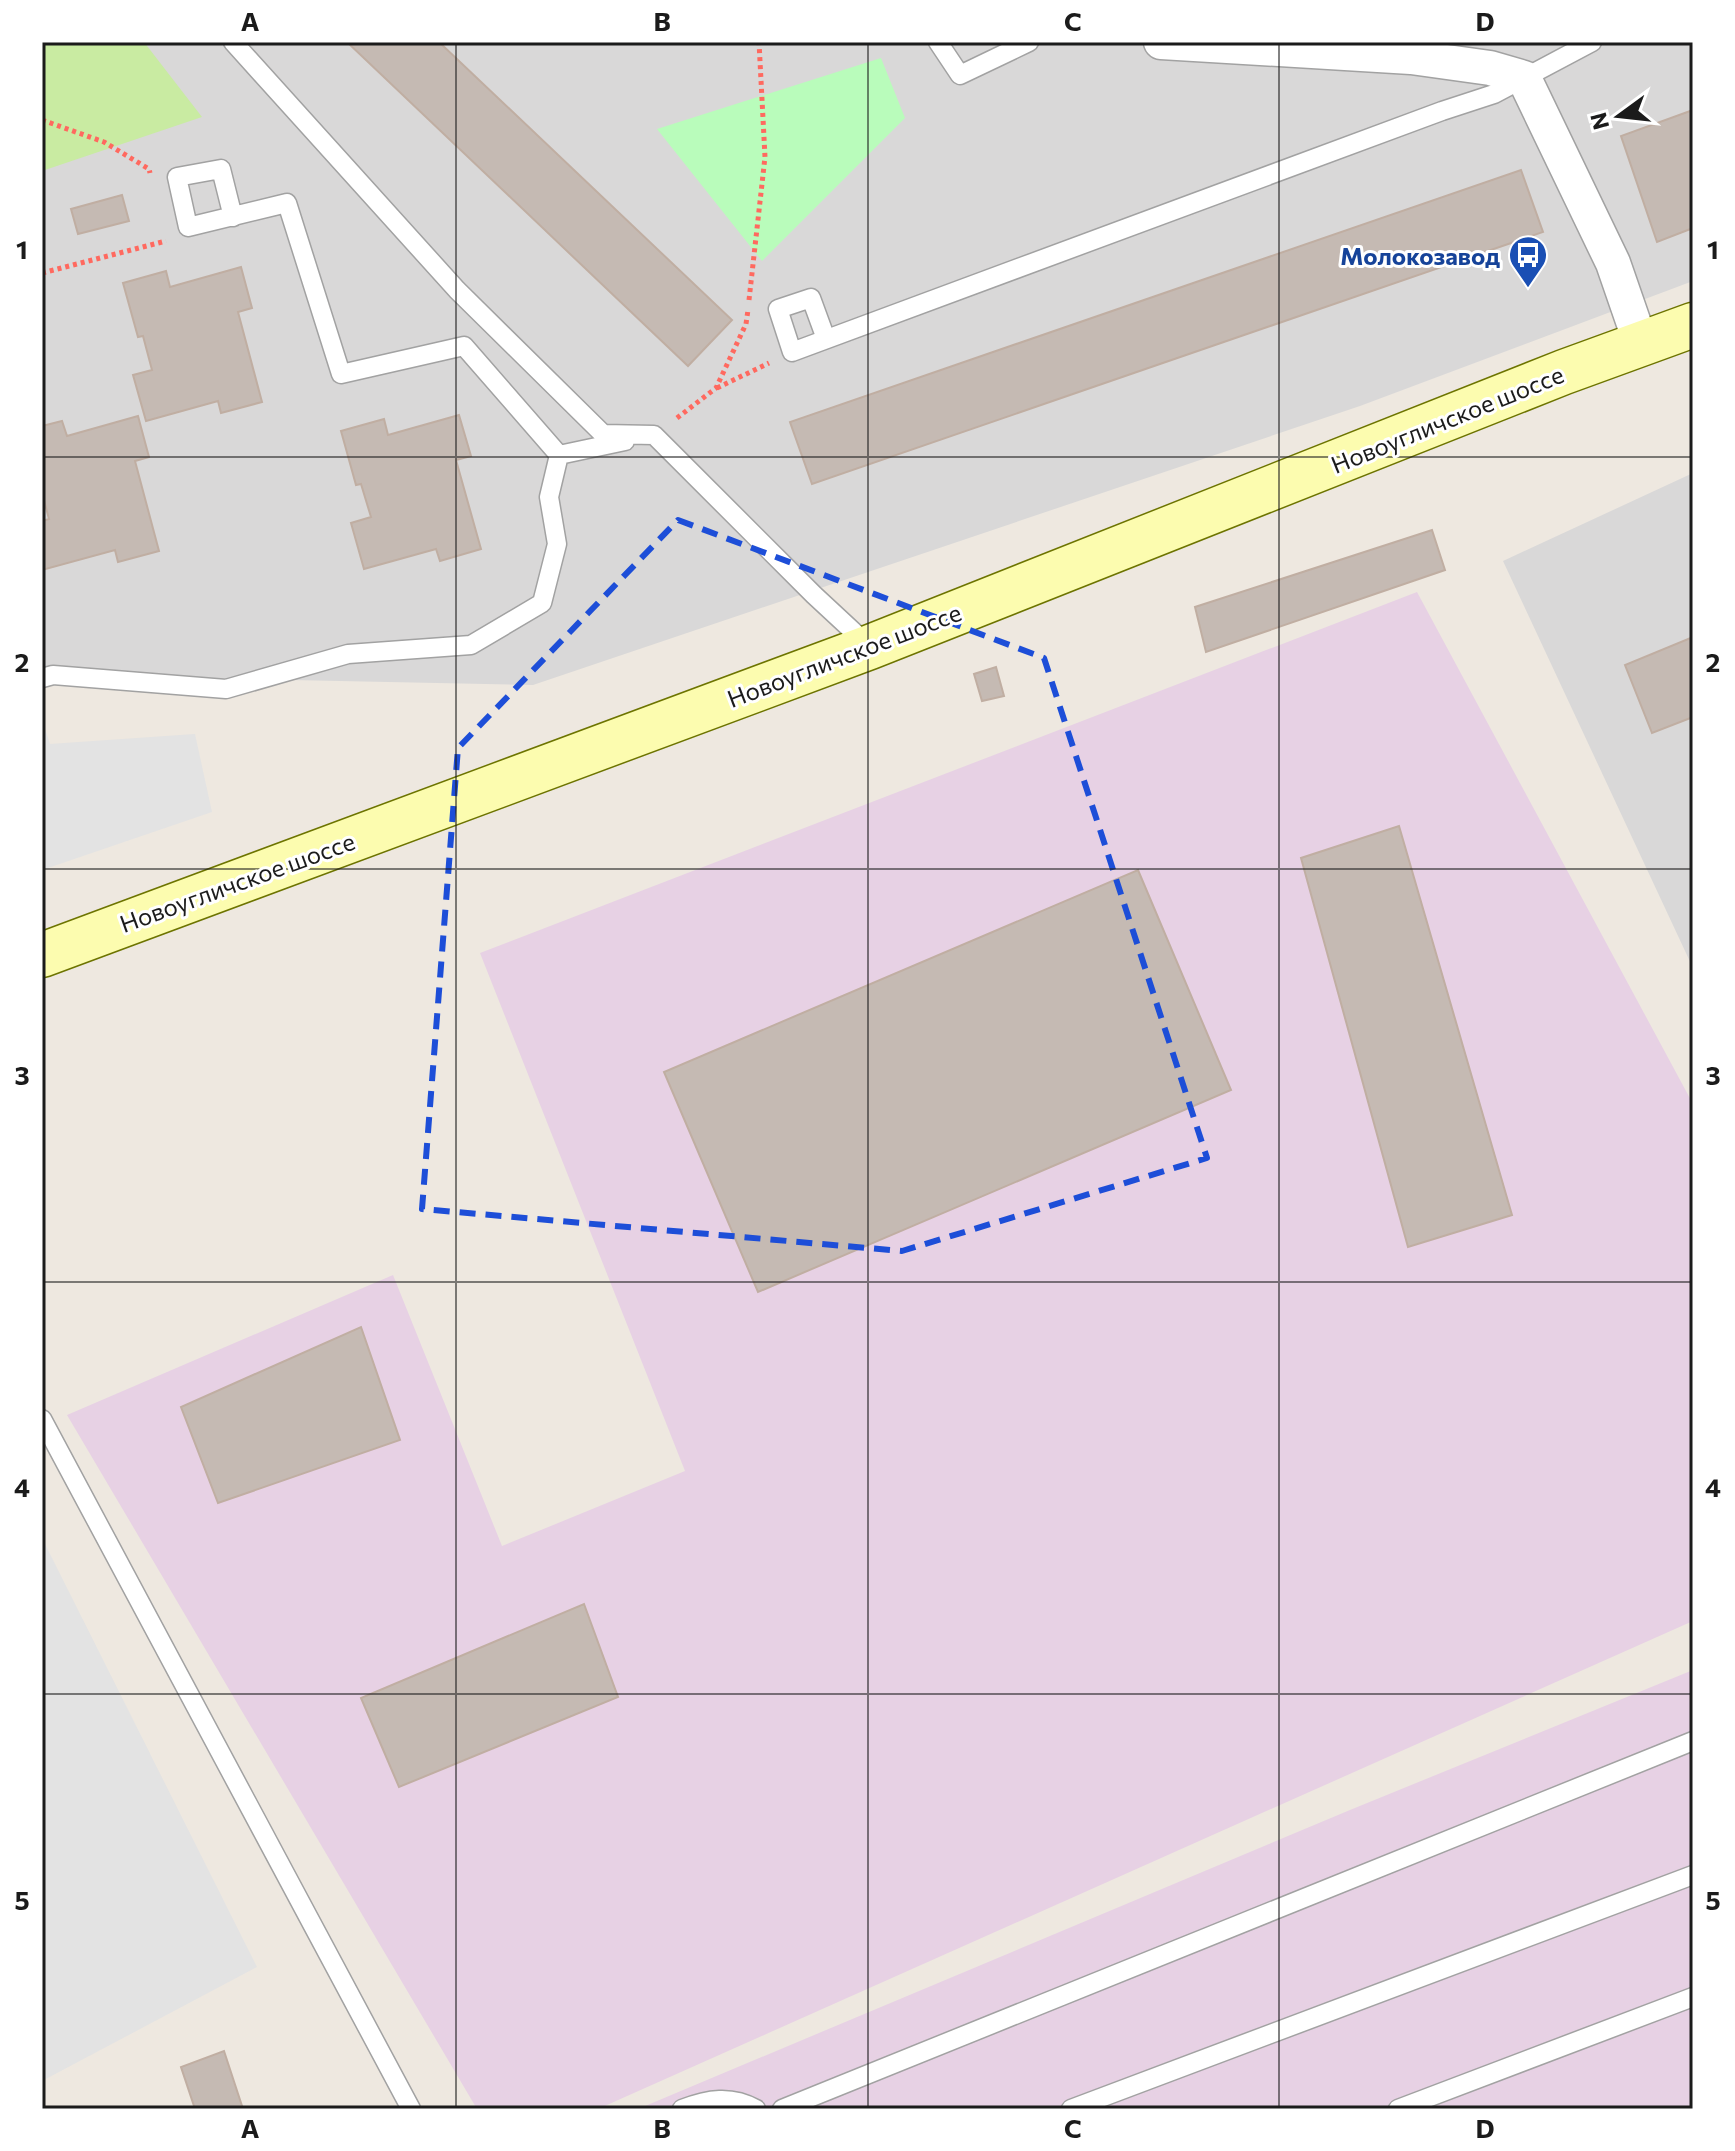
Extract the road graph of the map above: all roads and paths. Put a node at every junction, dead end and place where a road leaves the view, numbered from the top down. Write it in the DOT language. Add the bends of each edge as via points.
graph roads {
  1 [pos="233,42"];
  2 [pos="759,42"];
  3 [pos="938,42"];
  4 [pos="1029,42"];
  5 [pos="1161,42"];
  6 [pos="1592,42"];
  7 [pos="1524,78"];
  8 [pos="42,120"];
  9 [pos="153,184"];
  10 [pos="233,217"];
  11 [pos="163,227"];
  12 [pos="42,273"];
  13 [pos="1693,325"];
  14 [pos="826,339"];
  15 [pos="1641,344"];
  16 [pos="792,352"];
  17 [pos="716,388"];
  18 [pos="654,435"];
  19 [pos="559,455"];
  20 [pos="870,647"];
  21 [pos="42,678"];
  22 [pos="42,955"];
  23 [pos="42,1419"];
  24 [pos="60,1455"];
  25 [pos="42,1464"];
  26 [pos="1693,1741"];
  27 [pos="1693,1875"];
  28 [pos="1693,1997"];
  29 [pos="411,2109"];
  30 [pos="682,2109"];
  31 [pos="756,2109"];
  32 [pos="782,2109"];
  33 [pos="1071,2109"];
  34 [pos="1398,2109"];
  1 -- 18 [label="lane" via="457,290 603,434"];
  2 -- 17 [label="path" via="765,157 746,324"];
  3 -- 4 [label="lane" via="960,75"];
  5 -- 7 [label="street" via="1411,57"];
  6 -- 7 [label="lane"];
  7 -- 14 [label="lane" via="1494,94"];
  7 -- 15 [label="street" via="1613,263"];
  8 -- 9 [label="path" via="104,142 149,169"];
  10 -- 19 [label="lane" via="287,203 341,374 464,346"];
  11 -- 12 [label="path" via="166,241"];
  13 -- 15 [label="main road, Новоугличское шоссе"];
  14 -- 16 [label="lane"];
  14 -- 16 [label="lane" via="811,298 778,309"];
  15 -- 20 [label="main road, Новоугличское шоссе"];
  16 -- 17 [label="path"];
  17 -- 18 [label="path"];
  18 -- 19 [label="lane"];
  18 -- 20 [label="lane"];
  19 -- 21 [label="lane" via="549,497 557,544 542,603 471,645 348,654 226,689"];
  20 -- 22 [label="main road, Новоугличское шоссе"];
  23 -- 24 [label="lane"];
  24 -- 25 [label="lane"];
  24 -- 29 [label="lane"];
  26 -- 32 [label="lane"];
  27 -- 33 [label="lane"];
  28 -- 34 [label="lane"];
  30 -- 31 [label="lane" via="708,2099 741,2100"];
}
